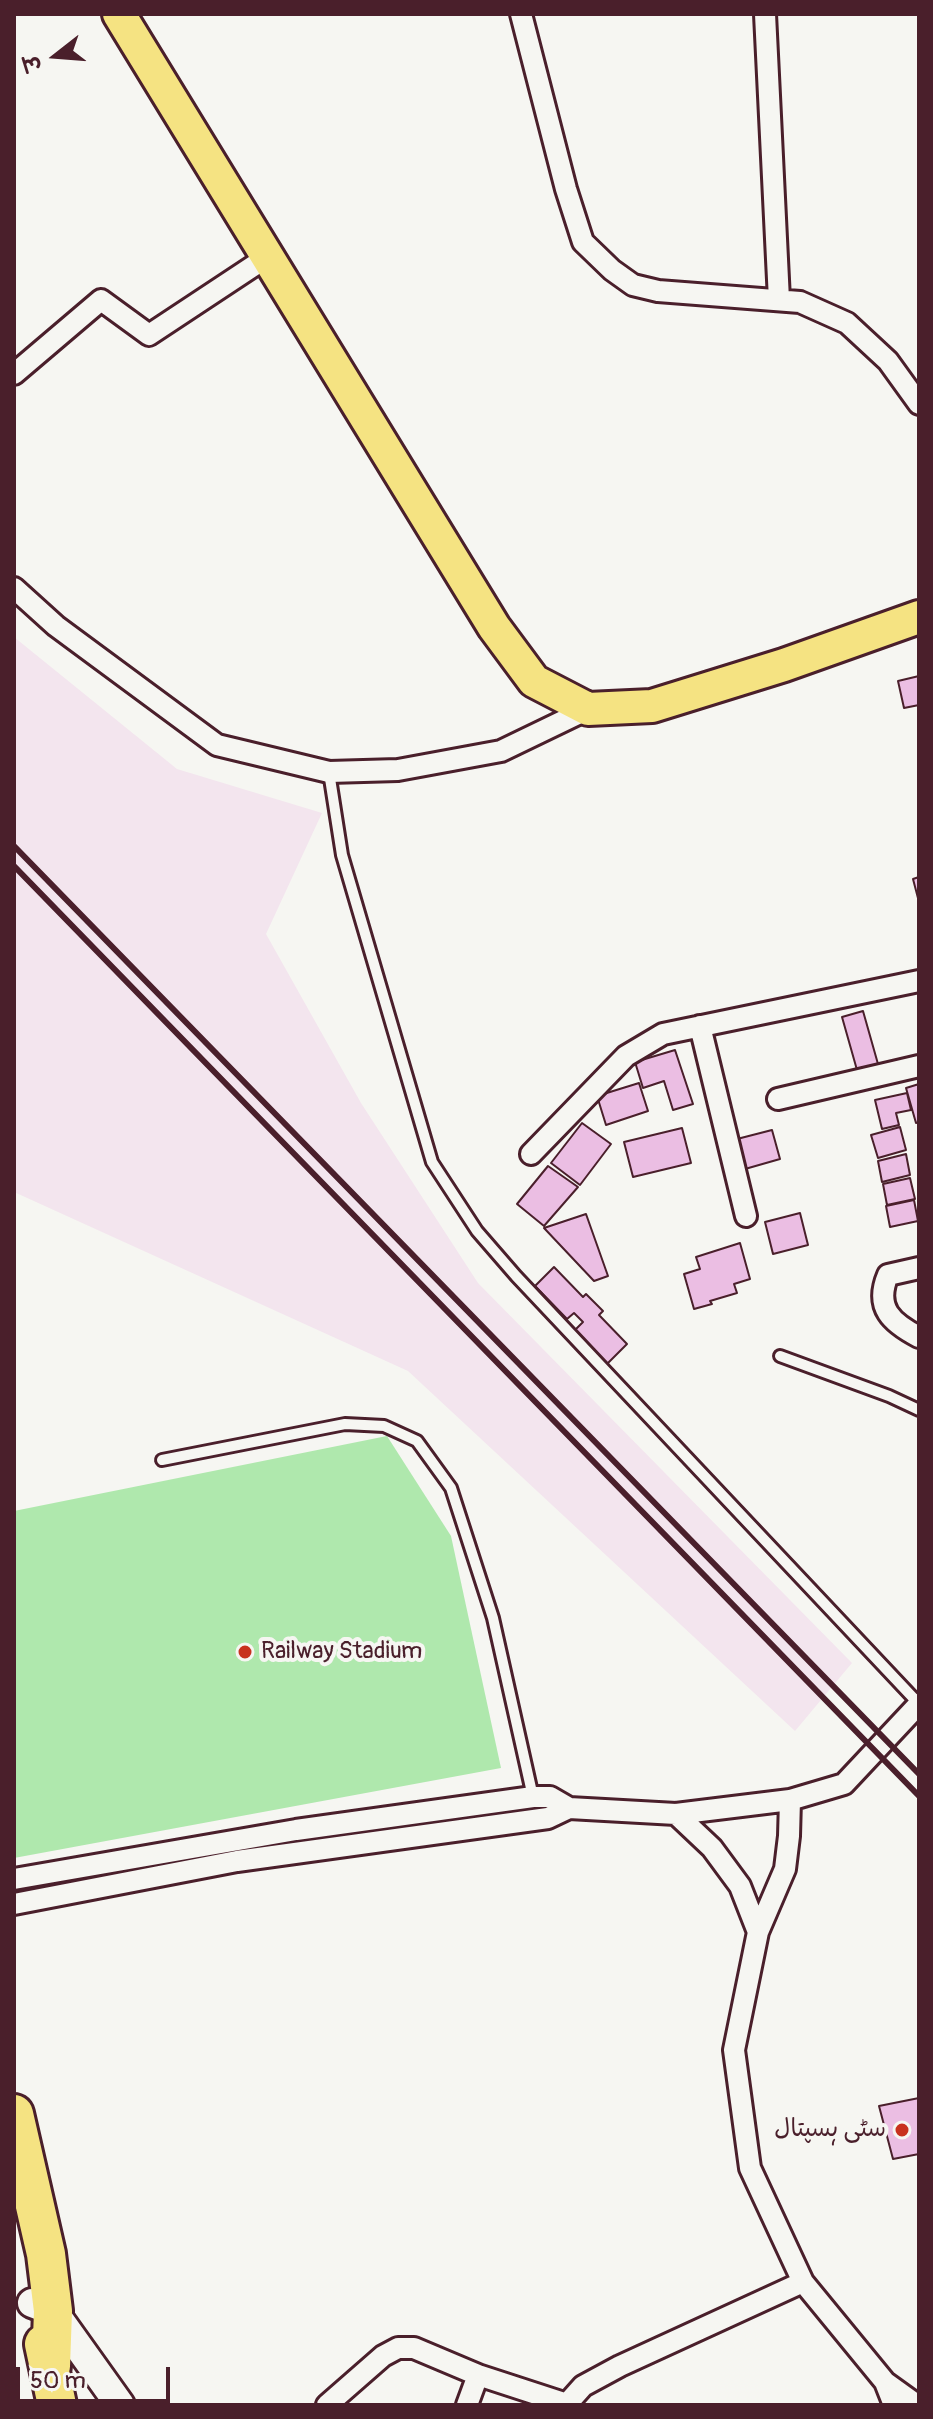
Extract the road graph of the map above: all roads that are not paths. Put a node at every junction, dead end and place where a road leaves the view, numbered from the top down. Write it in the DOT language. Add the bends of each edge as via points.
graph roads {
  1 [pos="119,14"];
  2 [pos="521,14"];
  3 [pos="765,14"];
  4 [pos="267,257"];
  5 [pos="779,300"];
  6 [pos="14,374"];
  7 [pos="919,404"];
  8 [pos="14,588"];
  9 [pos="919,617"];
  10 [pos="588,709"];
  11 [pos="329,772"];
  12 [pos="919,981"];
  13 [pos="700,1026"];
  14 [pos="919,1066"];
  15 [pos="778,1099"];
  16 [pos="531,1154"];
  17 [pos="746,1216"];
  18 [pos="919,1268"];
  19 [pos="919,1337"];
  20 [pos="780,1356"];
  21 [pos="919,1410"];
  22 [pos="162,1460"];
  23 [pos="919,1704"];
  24 [pos="533,1797"];
  25 [pos="790,1800"];
  26 [pos="569,1808"];
  27 [pos="676,1814"];
  28 [pos="14,1879"];
  29 [pos="14,1904"];
  30 [pos="758,1932"];
  31 [pos="14,2114"];
  32 [pos="14,2229"];
  33 [pos="803,2282"];
  34 [pos="42,2307"];
  35 [pos="478,2375"];
  36 [pos="885,2382"];
  37 [pos="566,2404"];
  38 [pos="57,2405"];
  39 [pos="120,2405"];
  40 [pos="327,2405"];
  41 [pos="467,2405"];
  42 [pos="894,2405"];
  43 [pos="917,2405"];
  1 -- 4 [label="main road"];
  2 -- 5 [label="street" via="583,242 633,285"];
  3 -- 5 [label="street"];
  4 -- 6 [label="street" via="149,335 101,300"];
  4 -- 10 [label="main road" via="494,627 534,681"];
  5 -- 7 [label="street" via="800,302 847,323 888,361"];
  8 -- 11 [label="street" via="56,626 217,745"];
  9 -- 10 [label="main road" via="652,706"];
  10 -- 11 [label="street" via="501,751 398,770"];
  11 -- 23 [label="lane" via="342,855 432,1162 477,1231 516,1276"];
  12 -- 13 [label="street"];
  13 -- 16 [label="street" via="663,1034 626,1056"];
  13 -- 17 [label="street"];
  14 -- 15 [label="street"];
  18 -- 19 [label="street" via="888,1275 882,1289 887,1313 897,1326"];
  20 -- 21 [label="lane"];
  22 -- 24 [label="lane" via="345,1424 384,1426 417,1441 451,1488 493,1618"];
  23 -- 25 [label="street" via="844,1784"];
  24 -- 26 [label="street" via="550,1797"];
  24 -- 28 [label="street" via="296,1830"];
  25 -- 27 [label="street"];
  25 -- 30 [label="street" via="785,1869"];
  26 -- 27 [label="street"];
  26 -- 29 [label="street" via="548,1818 237,1861"];
  27 -- 30 [label="street" via="712,1848 740,1886"];
  30 -- 33 [label="street" via="734,2050 750,2168"];
  31 -- 34 [label="highway" via="46,2254"];
  32 -- 34 [label="highway"];
  33 -- 36 [label="street"];
  33 -- 37 [label="street" via="620,2366 583,2386"];
  34 -- 38 [label="highway"];
  34 -- 39 [label="street"];
  35 -- 37 [label="street"];
  35 -- 40 [label="street" via="414,2348 398,2348"];
  35 -- 41 [label="street"];
  36 -- 42 [label="street"];
  36 -- 43 [label="street"];
}
